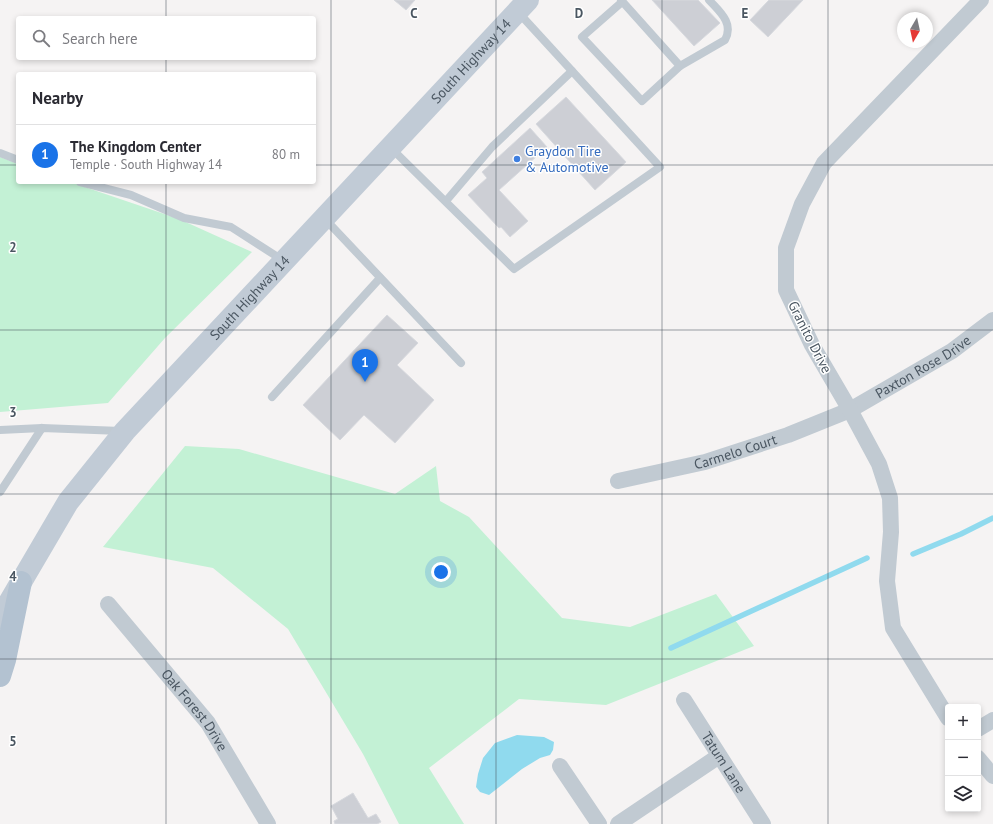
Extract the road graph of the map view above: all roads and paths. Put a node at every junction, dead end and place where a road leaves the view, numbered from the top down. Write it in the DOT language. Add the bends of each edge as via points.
graph roads {
  1 [pos="709,0"];
  2 [pos="981,0"];
  3 [pos="622,1"];
  4 [pos="523,6"];
  5 [pos="680,66"];
  6 [pos="572,71"];
  7 [pos="391,147"];
  8 [pos="0,153"];
  9 [pos="16,159"];
  10 [pos="87,184"];
  11 [pos="446,201"];
  12 [pos="324,218"];
  13 [pos="284,261"];
  14 [pos="380,278"];
  15 [pos="993,320"];
  16 [pos="461,363"];
  17 [pos="272,397"];
  18 [pos="850,410"];
  19 [pos="42,428"];
  20 [pos="0,430"];
  21 [pos="125,431"];
  22 [pos="618,481"];
  23 [pos="0,492"];
  24 [pos="21,582"];
  25 [pos="108,604"];
  26 [pos="0,618"];
  27 [pos="0,676"];
  28 [pos="684,700"];
  29 [pos="945,713"];
  30 [pos="993,720"];
  31 [pos="981,727"];
  32 [pos="719,756"];
  33 [pos="981,762"];
  34 [pos="560,766"];
  35 [pos="993,776"];
  36 [pos="268,824"];
  37 [pos="599,824"];
  38 [pos="618,824"];
  39 [pos="763,824"];
  1 -- 5 [label="lane" via="728,24 729,34 725,40"];
  2 -- 18 [label="street, Granito Drive" via="824,162 802,204 786,248 786,290 812,346"];
  3 -- 5 [label="lane"];
  3 -- 5 [label="lane" via="582,37 642,101"];
  4 -- 6 [label="lane"];
  4 -- 7 [label="main road, South Highway 14"];
  6 -- 11 [label="lane" via="492,147"];
  6 -- 11 [label="lane" via="660,167 514,269"];
  7 -- 11 [label="lane"];
  7 -- 12 [label="main road, South Highway 14"];
  8 -- 9 [label="lane"];
  10 -- 13 [label="lane" via="131,196 184,218 231,226"];
  12 -- 13 [label="main road, South Highway 14"];
  12 -- 14 [label="lane"];
  13 -- 21 [label="main road, South Highway 14"];
  14 -- 16 [label="lane"];
  14 -- 17 [label="lane"];
  15 -- 18 [label="street, Paxton Rose Drive" via="952,351"];
  18 -- 22 [label="street, Carmelo Court" via="788,435 705,462"];
  18 -- 29 [label="street, Granito Drive" via="879,464 890,498 891,532 887,581 893,628"];
  19 -- 20 [label="lane"];
  19 -- 21 [label="lane"];
  19 -- 23 [label="lane"];
  21 -- 24 [label="main road, South Highway 14" via="68,502"];
  24 -- 26 [label="main road, South Highway 14"];
  24 -- 27 [label="main road"];
  25 -- 36 [label="street, Oak Forest Drive" via="208,723"];
  28 -- 32 [label="street, Tatum Lane"];
  30 -- 31 [label="street"];
  32 -- 38 [label="street"];
  32 -- 39 [label="street, Tatum Lane"];
  33 -- 35 [label="street"];
  34 -- 37 [label="street"];
}
